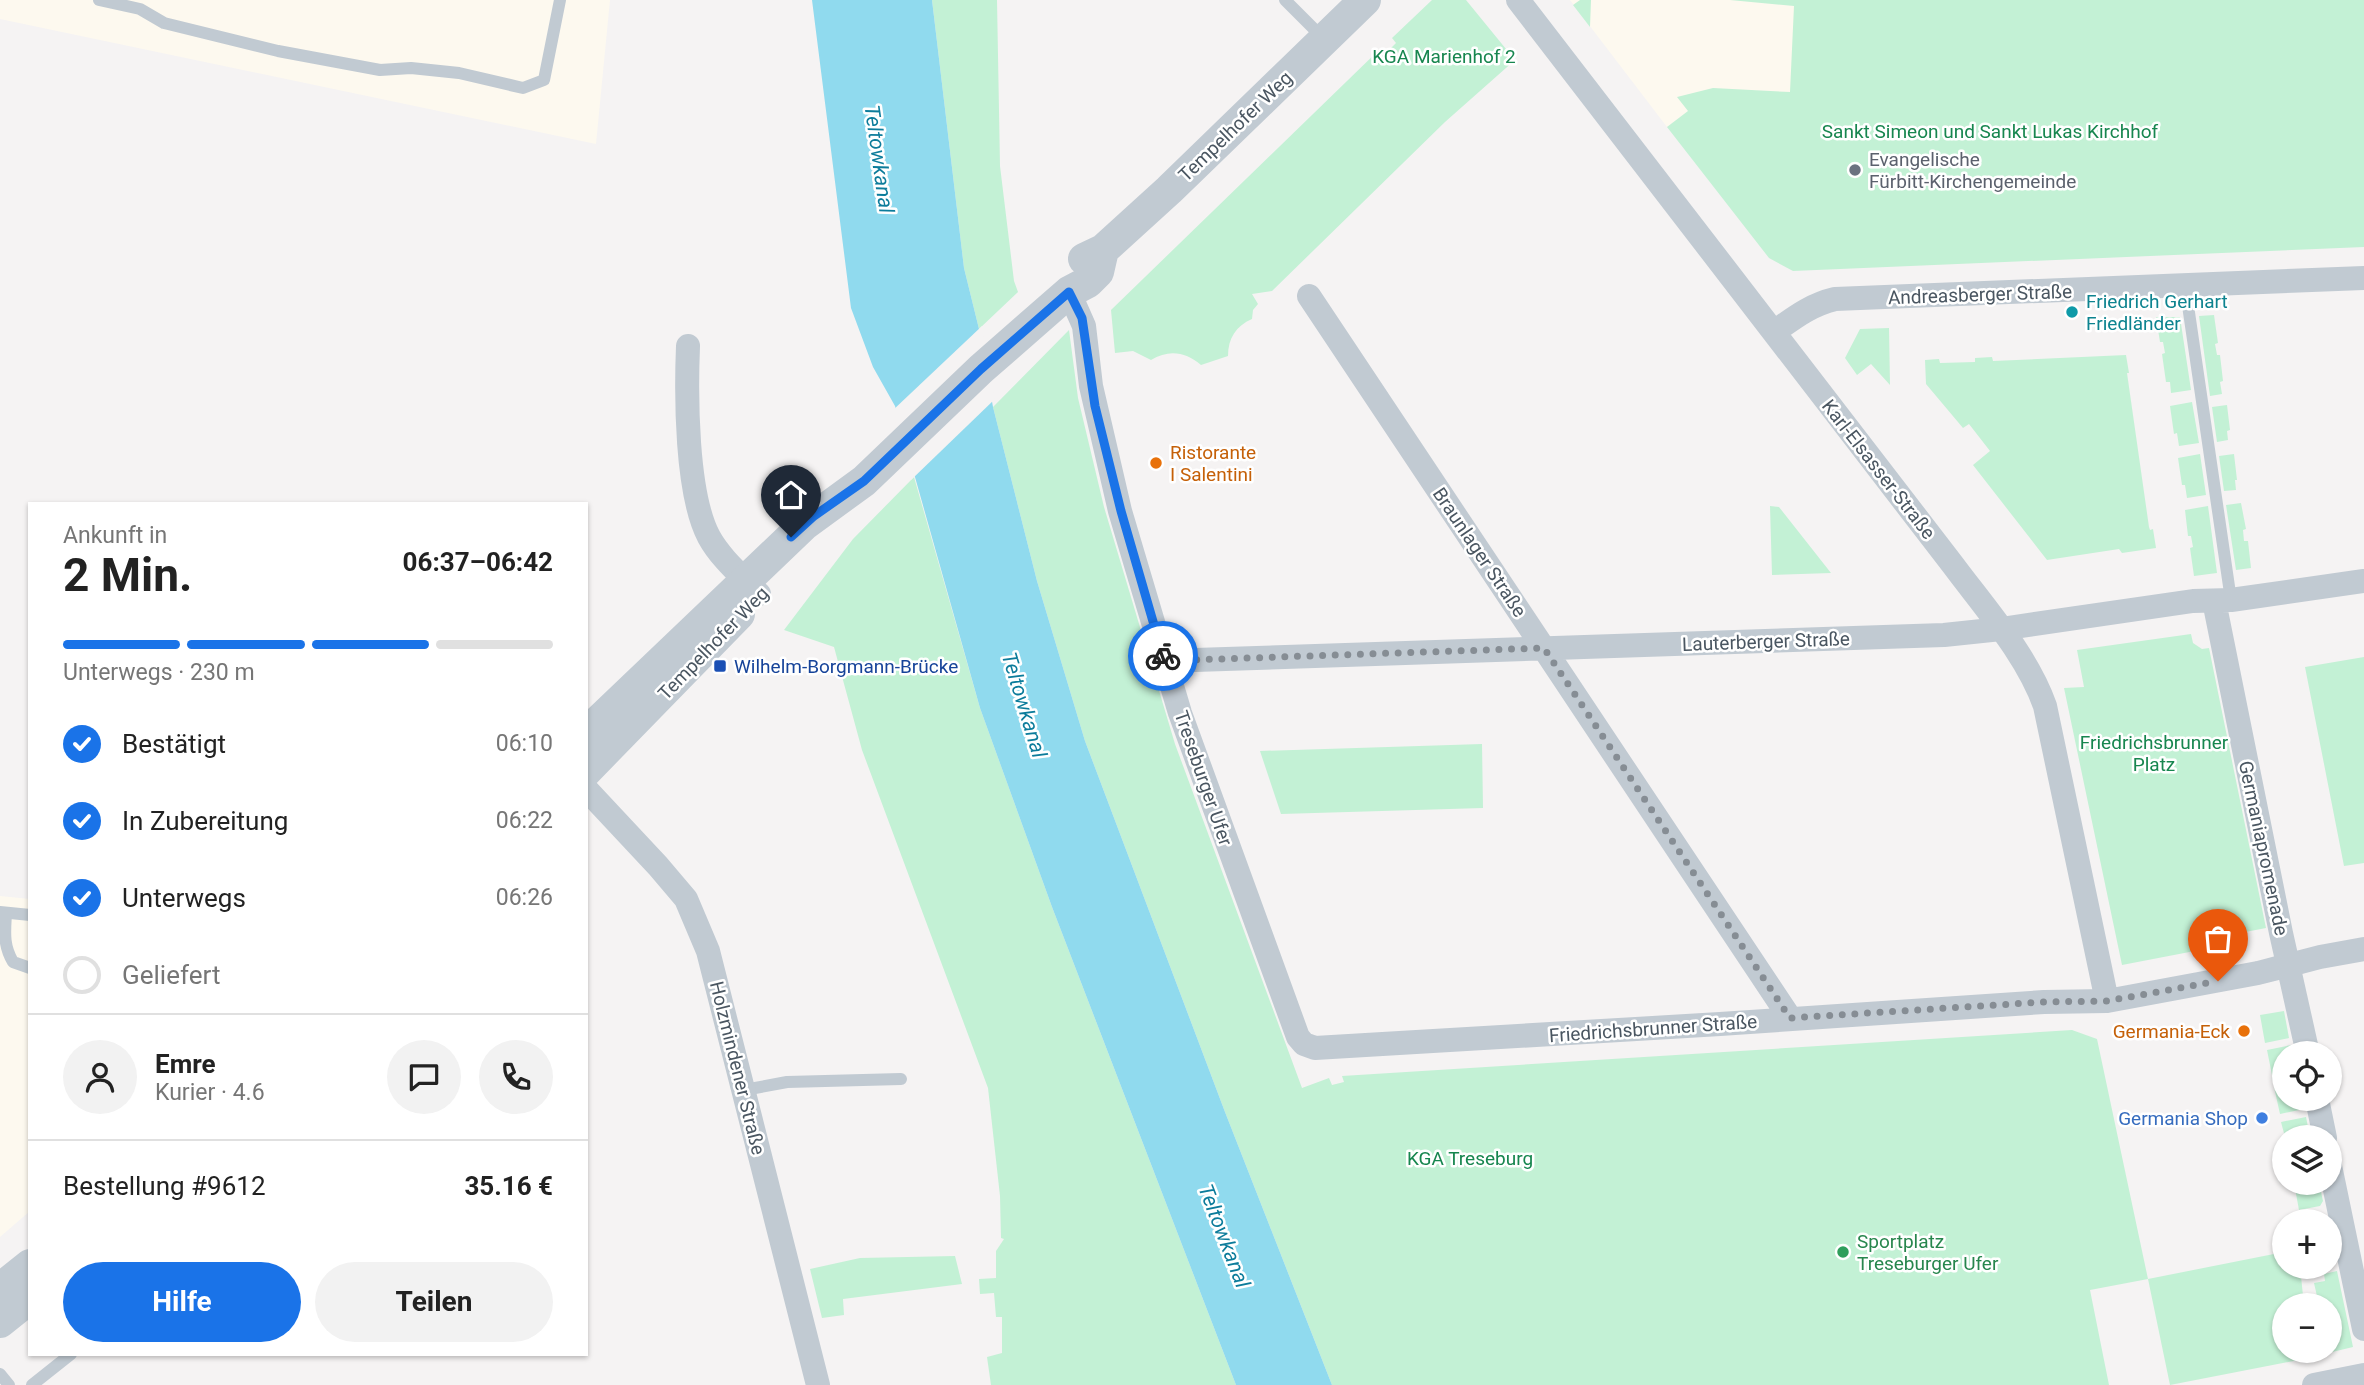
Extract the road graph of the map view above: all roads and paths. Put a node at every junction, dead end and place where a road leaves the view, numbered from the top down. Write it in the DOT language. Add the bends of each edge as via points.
graph roads {
  1 [pos="99,0"];
  2 [pos="560,0"];
  3 [pos="1285,0"];
  4 [pos="1365,0"];
  5 [pos="1518,0"];
  6 [pos="1324,39"];
  7 [pos="2364,278"];
  8 [pos="2185,285"];
  9 [pos="1069,292"];
  10 [pos="1309,296"];
  11 [pos="1774,332"];
  12 [pos="688,346"];
  13 [pos="2364,581"];
  14 [pos="752,587"];
  15 [pos="2222,600"];
  16 [pos="2001,629"];
  17 [pos="1544,648"];
  18 [pos="1164,661"];
  19 [pos="588,731"];
  20 [pos="588,769"];
  21 [pos="588,791"];
  22 [pos="3,912"];
  23 [pos="28,915"];
  24 [pos="2364,949"];
  25 [pos="2289,965"];
  26 [pos="28,967"];
  27 [pos="2107,1001"];
  28 [pos="1790,1018"];
  29 [pos="2305,1041"];
  30 [pos="1314,1048"];
  31 [pos="901,1079"];
  32 [pos="744,1090"];
  33 [pos="2336,1195"];
  34 [pos="28,1267"];
  35 [pos="0,1289"];
  36 [pos="28,1300"];
  37 [pos="0,1322"];
  38 [pos="2364,1329"];
  39 [pos="68,1356"];
  40 [pos="0,1374"];
  41 [pos="2364,1375"];
  42 [pos="9,1385"];
  43 [pos="32,1385"];
  44 [pos="818,1385"];
  45 [pos="2314,1385"];
  1 -- 2 [label="lane" via="140,9 164,23 278,51 380,70 459,73 523,88 544,80"];
  3 -- 6 [label="lane"];
  4 -- 6 [label="street, Tempelhofer Weg"];
  5 -- 11 [label="street, Karl-Elsasser-Straße"];
  6 -- 9 [label="street, Tempelhofer Weg" via="1169,190 1103,250 1085,258 1075,268"];
  7 -- 8 [label="street, Andreasberger Straße"];
  8 -- 11 [label="street, Andreasberger Straße" via="1835,299 1805,309"];
  8 -- 15 [label="lane"];
  9 -- 14 [label="street, Tempelhofer Weg" via="864,481 814,516"];
  9 -- 18 [label="street, Treseburger Ufer" via="1082,318 1098,419"];
  10 -- 17 [label="street, Braunlager Straße"];
  11 -- 16 [label="street, Karl-Elsasser-Straße"];
  12 -- 14 [label="street" via="689,438 702,519 717,550"];
  13 -- 15 [label="street, Lauterberger Straße"];
  14 -- 19 [label="street, Tempelhofer Weg"];
  14 -- 20 [label="street, Tempelhofer Weg"];
  15 -- 16 [label="street, Lauterberger Straße"];
  15 -- 25 [label="street, Germaniapromenade"];
  16 -- 17 [label="street, Lauterberger Straße" via="1944,635"];
  16 -- 27 [label="street, Karl-Elsasser-Straße" via="2045,706"];
  17 -- 18 [label="street, Lauterberger Straße"];
  17 -- 28 [label="street, Braunlager Straße"];
  18 -- 30 [label="street, Treseburger Ufer" via="1298,1037"];
  21 -- 32 [label="street, Holzmindener Straße" via="685,899 708,951"];
  22 -- 23 [label="lane"];
  22 -- 26 [label="lane" via="7,951 13,962"];
  24 -- 25 [label="street, Friedrichsbrunner Straße"];
  25 -- 27 [label="street, Friedrichsbrunner Straße"];
  25 -- 29 [label="street, Germaniapromenade"];
  27 -- 28 [label="street, Friedrichsbrunner Straße"];
  28 -- 30 [label="street, Friedrichsbrunner Straße"];
  31 -- 32 [label="lane" via="787,1082"];
  32 -- 44 [label="street, Holzmindener Straße"];
  33 -- 38 [label="street"];
  34 -- 35 [label="street"];
  36 -- 37 [label="street"];
  39 -- 43 [label="lane"];
  40 -- 42 [label="lane"];
  41 -- 45 [label="street"];
}
